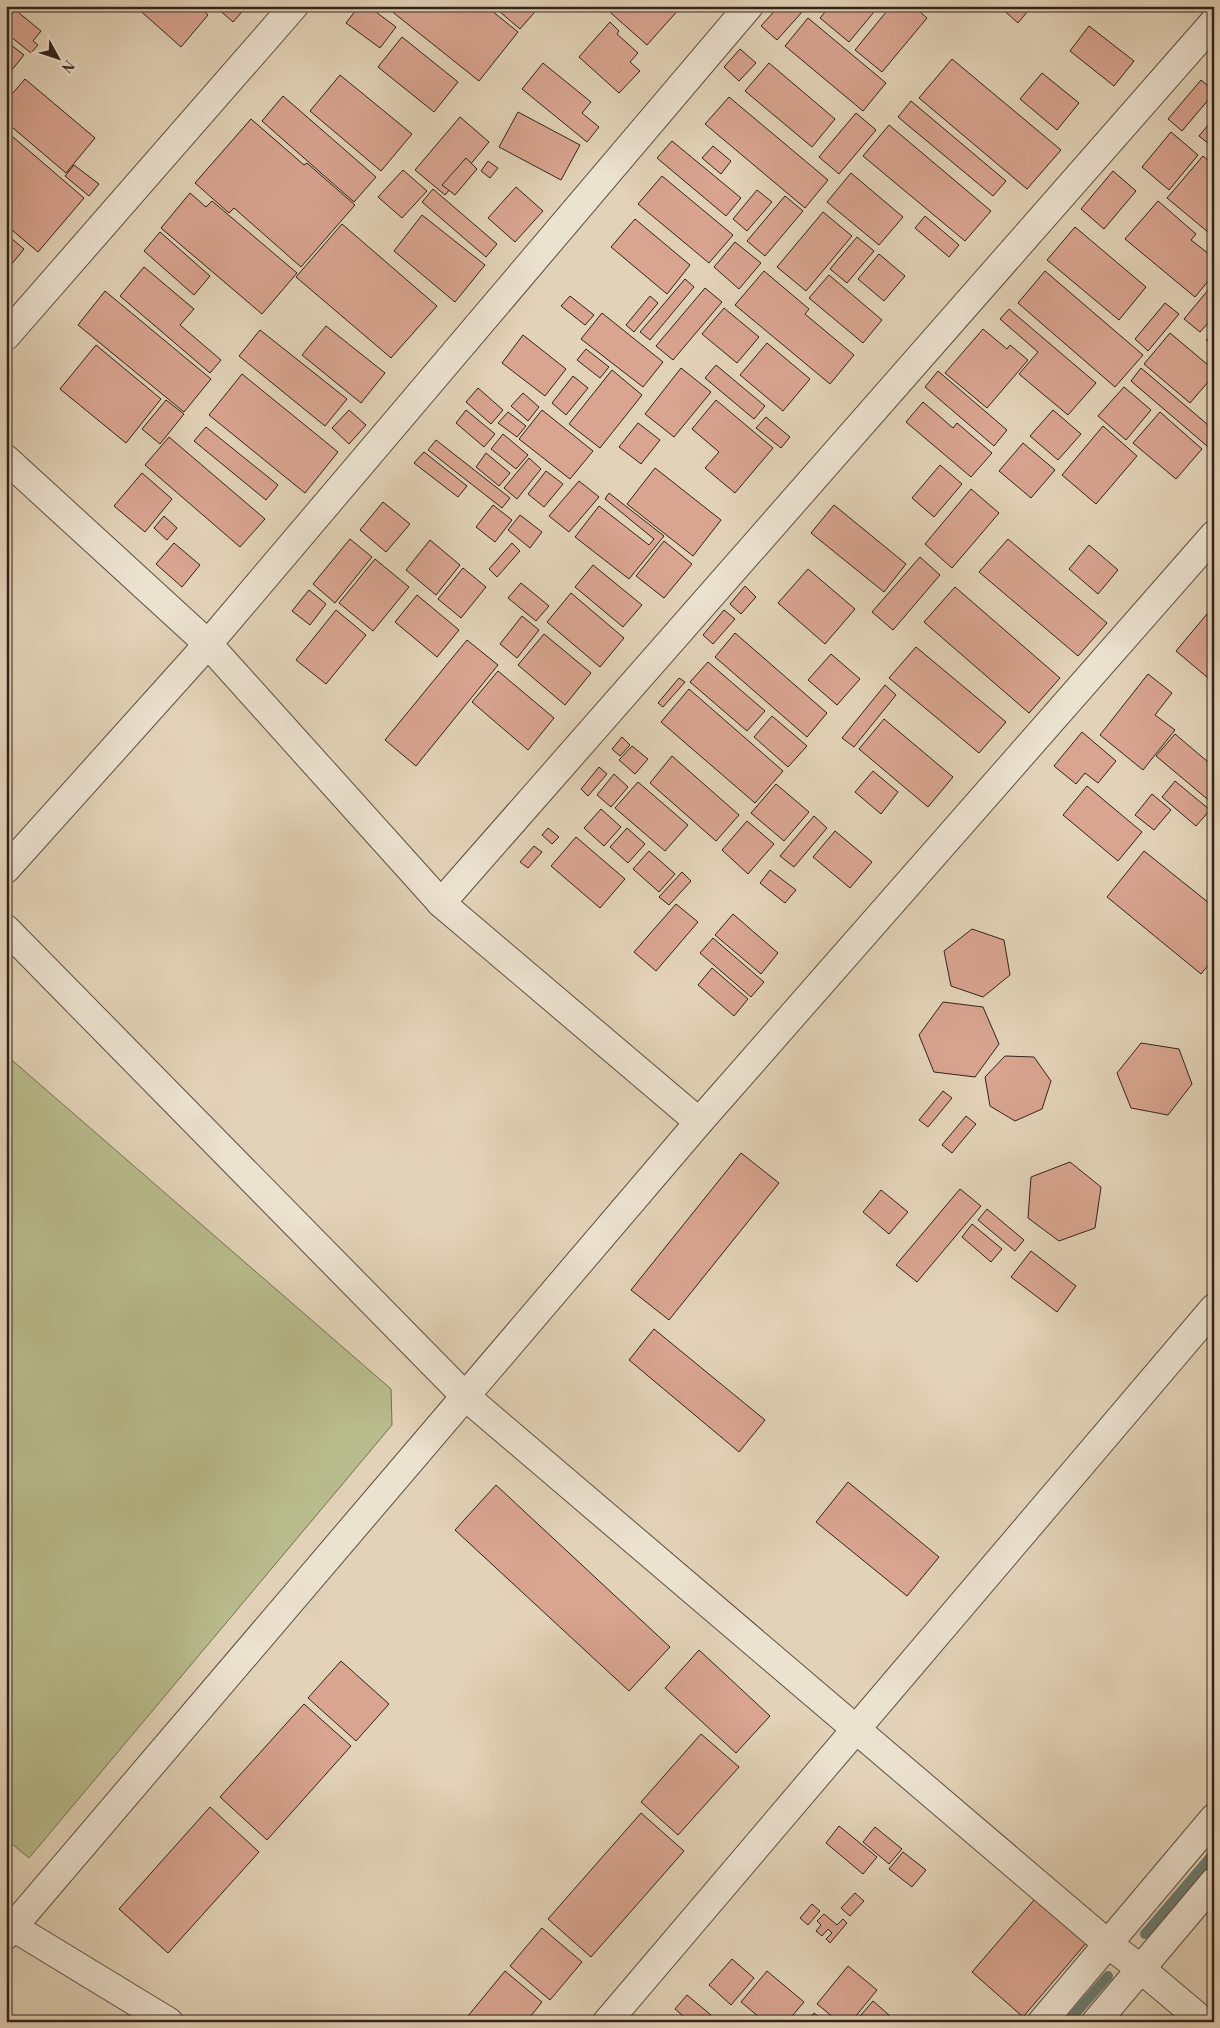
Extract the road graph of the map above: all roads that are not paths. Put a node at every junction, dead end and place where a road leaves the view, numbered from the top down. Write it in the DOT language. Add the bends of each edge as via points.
graph roads {
  1 [pos="294,6"];
  2 [pos="749,6"];
  3 [pos="1214,22"];
  4 [pos="6,336"];
  5 [pos="6,459"];
  6 [pos="1214,535"];
  7 [pos="208,644"];
  8 [pos="6,869"];
  9 [pos="441,903"];
  10 [pos="6,929"];
  11 [pos="699,1122"];
  12 [pos="1214,1308"];
  13 [pos="465,1396"];
  14 [pos="855,1728"];
  15 [pos="1214,1818"];
  16 [pos="1214,1882"];
  17 [pos="9,1927"];
  18 [pos="1108,1944"];
  19 [pos="1141,1969"];
  20 [pos="169,2022"];
  21 [pos="607,2022"];
  22 [pos="1042,2022"];
  23 [pos="1096,2022"];
  24 [pos="1204,2022"];
  1 -- 4 [label="street"];
  2 -- 7 [label="street"];
  3 -- 9 [label="street"];
  5 -- 7 [label="street"];
  6 -- 11 [label="street"];
  7 -- 8 [label="street"];
  7 -- 9 [label="street"];
  9 -- 11 [label="street"];
  10 -- 13 [label="street"];
  11 -- 13 [label="street"];
  12 -- 14 [label="street"];
  13 -- 14 [label="street"];
  13 -- 17 [label="street"];
  14 -- 18 [label="street"];
  14 -- 21 [label="street"];
  15 -- 18 [label="street"];
  16 -- 19 [label="street"];
  17 -- 20 [label="street"];
  18 -- 19 [label="street"];
  18 -- 22 [label="street"];
  19 -- 23 [label="street"];
  19 -- 24 [label="street"];
}
